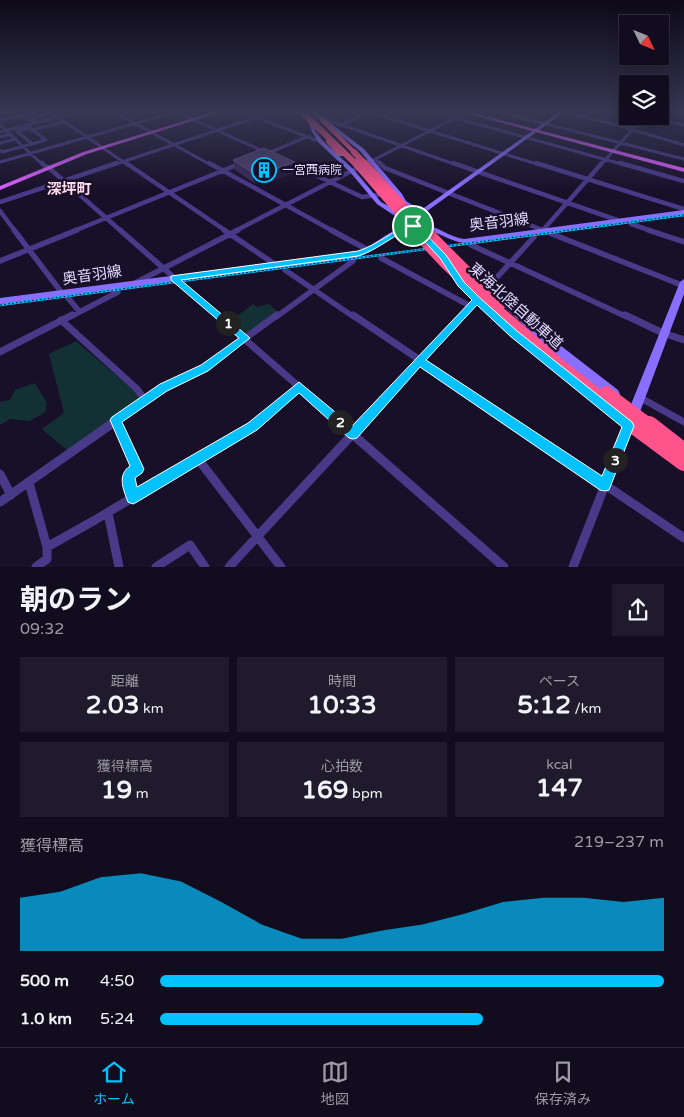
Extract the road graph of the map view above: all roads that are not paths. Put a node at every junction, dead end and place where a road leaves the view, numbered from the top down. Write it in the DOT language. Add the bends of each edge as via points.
graph roads {
  1 [pos="25,138"];
  2 [pos="44,138"];
  3 [pos="83,138"];
  4 [pos="90,138"];
  5 [pos="130,138"];
  6 [pos="162,138"];
  7 [pos="193,138"];
  8 [pos="235,138"];
  9 [pos="304,138"];
  10 [pos="307,138"];
  11 [pos="319,138"];
  12 [pos="326,138"];
  13 [pos="331,138"];
  14 [pos="336,138"];
  15 [pos="340,138"];
  16 [pos="351,138"];
  17 [pos="378,138"];
  18 [pos="416,138"];
  19 [pos="454,138"];
  20 [pos="524,138"];
  21 [pos="531,138"];
  22 [pos="565,138"];
  23 [pos="603,138"];
  24 [pos="624,138"];
  25 [pos="662,138"];
  26 [pos="16,139"];
  27 [pos="321,142"];
  28 [pos="0,143"];
  29 [pos="621,143"];
  30 [pos="32,144"];
  31 [pos="22,145"];
  32 [pos="174,145"];
  33 [pos="684,145"];
  34 [pos="401,146"];
  35 [pos="102,147"];
  36 [pos="0,149"];
  37 [pos="613,151"];
  38 [pos="32,153"];
  39 [pos="267,154"];
  40 [pos="503,154"];
  41 [pos="272,156"];
  42 [pos="258,157"];
  43 [pos="684,159"];
  44 [pos="250,160"];
  45 [pos="373,160"];
  46 [pos="606,160"];
  47 [pos="0,162"];
  48 [pos="124,162"];
  49 [pos="285,162"];
  50 [pos="47,167"];
  51 [pos="380,169"];
  52 [pos="684,169"];
  53 [pos="222,171"];
  54 [pos="352,171"];
  55 [pos="479,172"];
  56 [pos="588,180"];
  57 [pos="64,181"];
  58 [pos="684,181"];
  59 [pos="330,182"];
  60 [pos="0,187"];
  61 [pos="170,192"];
  62 [pos="397,192"];
  63 [pos="449,193"];
  64 [pos="373,196"];
  65 [pos="0,202"];
  66 [pos="404,202"];
  67 [pos="567,203"];
  68 [pos="285,206"];
  69 [pos="684,210"];
  70 [pos="0,211"];
  71 [pos="107,218"];
  72 [pos="617,220"];
  73 [pos="631,224"];
  74 [pos="413,226"];
  75 [pos="543,230"];
  76 [pos="230,234"];
  77 [pos="534,237"];
  78 [pos="684,242"];
  79 [pos="471,245"];
  80 [pos="30,249"];
  81 [pos="368,250"];
  82 [pos="443,257"];
  83 [pos="381,258"];
  84 [pos="0,261"];
  85 [pos="353,261"];
  86 [pos="510,263"];
  87 [pos="276,265"];
  88 [pos="164,268"];
  89 [pos="285,270"];
  90 [pos="459,276"];
  91 [pos="174,278"];
  92 [pos="135,283"];
  93 [pos="684,284"];
  94 [pos="488,287"];
  95 [pos="313,290"];
  96 [pos="118,292"];
  97 [pos="65,296"];
  98 [pos="0,301"];
  99 [pos="474,303"];
  100 [pos="505,310"];
  101 [pos="79,311"];
  102 [pos="61,320"];
  103 [pos="663,333"];
  104 [pos="246,338"];
  105 [pos="684,340"];
  106 [pos="0,352"];
  107 [pos="419,361"];
  108 [pos="299,386"];
  109 [pos="639,398"];
  110 [pos="145,400"];
  111 [pos="635,410"];
  112 [pos="116,420"];
  113 [pos="684,422"];
  114 [pos="628,426"];
  115 [pos="353,434"];
  116 [pos="684,446"];
  117 [pos="684,452"];
  118 [pos="198,459"];
  119 [pos="684,462"];
  120 [pos="684,468"];
  121 [pos="0,474"];
  122 [pos="29,483"];
  123 [pos="605,485"];
  124 [pos="11,495"];
  125 [pos="133,497"];
  126 [pos="0,502"];
  127 [pos="108,513"];
  128 [pos="257,536"];
  129 [pos="684,538"];
  130 [pos="47,547"];
  131 [pos="36,567"];
  132 [pos="119,567"];
  133 [pos="156,567"];
  134 [pos="205,567"];
  135 [pos="229,567"];
  136 [pos="281,567"];
  137 [pos="504,567"];
  138 [pos="572,567"];
  1 -- 30 [label="street"];
  2 -- 30 [label="street" via="46,140"];
  3 -- 38 [label="street"];
  4 -- 35 [label="street"];
  5 -- 35 [label="main road"];
  6 -- 32 [label="street"];
  7 -- 32 [label="street"];
  8 -- 39 [label="street"];
  9 -- 39 [label="street"];
  10 -- 27 [label="street"];
  11 -- 27 [label="main road"];
  12 -- 90 [label="highway, bridge" via="410,233"];
  13 -- 90 [label="highway, 東海北陸自動車道, bridge" via="424,242"];
  14 -- 100 [label="highway, 東海北陸自動車道, bridge" via="430,240"];
  15 -- 100 [label="highway, bridge" via="447,254"];
  16 -- 45 [label="main road"];
  17 -- 34 [label="street"];
  18 -- 34 [label="street"];
  19 -- 40 [label="street"];
  20 -- 40 [label="main road"];
  21 -- 46 [label="street"];
  22 -- 37 [label="main road"];
  23 -- 29 [label="street"];
  24 -- 29 [label="street"];
  25 -- 33 [label="street"];
  26 -- 28 [label="street"];
  26 -- 31 [label="street"];
  27 -- 54 [label="main road"];
  29 -- 37 [label="street"];
  29 -- 43 [label="street"];
  30 -- 31 [label="street"];
  31 -- 36 [label="street"];
  31 -- 38 [label="street"];
  32 -- 48 [label="street"];
  32 -- 53 [label="street"];
  34 -- 45 [label="street"];
  34 -- 55 [label="street"];
  35 -- 48 [label="street"];
  35 -- 50 [label="main road"];
  37 -- 46 [label="street"];
  37 -- 52 [label="main road"];
  38 -- 47 [label="street"];
  38 -- 50 [label="street"];
  39 -- 41 [label="street"];
  39 -- 42 [label="street"];
  40 -- 55 [label="main road"];
  40 -- 56 [label="street"];
  44 -- 53 [label="street"];
  45 -- 51 [label="main road"];
  45 -- 54 [label="street"];
  46 -- 56 [label="street"];
  46 -- 58 [label="street"];
  48 -- 57 [label="street"];
  48 -- 61 [label="street"];
  49 -- 59 [label="street"];
  50 -- 57 [label="street"];
  50 -- 60 [label="main road"];
  51 -- 62 [label="main road"];
  51 -- 63 [label="street"];
  53 -- 61 [label="street"];
  53 -- 68 [label="street"];
  54 -- 59 [label="street"];
  54 -- 64 [label="main road"];
  55 -- 63 [label="main road"];
  55 -- 67 [label="street"];
  56 -- 67 [label="street"];
  56 -- 69 [label="street"];
  57 -- 65 [label="street"];
  57 -- 71 [label="street"];
  59 -- 64 [label="street" via="362,197"];
  59 -- 68 [label="street"];
  61 -- 71 [label="street"];
  61 -- 76 [label="street"];
  62 -- 64 [label="street"];
  62 -- 66 [label="main road"];
  63 -- 66 [label="main road" via="423,212 415,211"];
  63 -- 75 [label="street"];
  64 -- 74 [label="main road" via="382,206"];
  66 -- 74 [label="main road"];
  67 -- 72 [label="street"];
  67 -- 75 [label="street"];
  68 -- 76 [label="street"];
  68 -- 81 [label="street"];
  69 -- 72 [label="main road, 奥音羽線"];
  70 -- 80 [label="street"];
  71 -- 80 [label="street"];
  71 -- 88 [label="street"];
  72 -- 75 [label="main road, 奥音羽線"];
  73 -- 78 [label="street"];
  74 -- 75 [label="main road, 奥音羽線" via="424,226 464,240"];
  74 -- 81 [label="main road, 奥音羽線" via="398,231"];
  74 -- 82 [label="main road"];
  75 -- 93 [label="street"];
  76 -- 87 [label="street"];
  76 -- 88 [label="street"];
  77 -- 86 [label="street"];
  79 -- 86 [label="street"];
  80 -- 84 [label="street"];
  80 -- 97 [label="street"];
  81 -- 87 [label="main road, 奥音羽線"];
  82 -- 94 [label="main road" via="475,275"];
  82 -- 99 [label="main road"];
  83 -- 99 [label="street"];
  85 -- 95 [label="street"];
  86 -- 94 [label="street"];
  86 -- 103 [label="street"];
  87 -- 91 [label="main road, 奥音羽線"];
  88 -- 91 [label="street"];
  88 -- 92 [label="street"];
  89 -- 95 [label="street"];
  90 -- 119 [label="highway, 東海北陸自動車道, bridge" via="558,364"];
  91 -- 92 [label="main road, 奥音羽線"];
  91 -- 104 [label="street"];
  92 -- 97 [label="main road, 奥音羽線"];
  93 -- 103 [label="main road"];
  94 -- 99 [label="main road"];
  94 -- 111 [label="main road" via="552,345"];
  95 -- 104 [label="street"];
  95 -- 107 [label="street"];
  96 -- 101 [label="street"];
  97 -- 98 [label="main road, 奥音羽線"];
  97 -- 101 [label="street"];
  99 -- 107 [label="street"];
  99 -- 114 [label="main road"];
  100 -- 117 [label="highway, 東海北陸自動車道, bridge"];
  101 -- 102 [label="street"];
  102 -- 106 [label="street"];
  102 -- 110 [label="street"];
  103 -- 105 [label="street"];
  103 -- 109 [label="main road"];
  104 -- 108 [label="street"];
  104 -- 110 [label="street" via="204,368"];
  107 -- 115 [label="street"];
  107 -- 123 [label="street"];
  108 -- 115 [label="street"];
  108 -- 118 [label="street" via="252,427"];
  109 -- 111 [label="main road"];
  109 -- 113 [label="street"];
  110 -- 112 [label="street"];
  111 -- 114 [label="main road"];
  111 -- 116 [label="main road"];
  112 -- 122 [label="street"];
  112 -- 125 [label="street" via="138,469 128,475"];
  114 -- 120 [label="main road"];
  114 -- 123 [label="street"];
  115 -- 128 [label="street"];
  115 -- 137 [label="street"];
  118 -- 125 [label="street"];
  118 -- 128 [label="street"];
  121 -- 124 [label="street"];
  122 -- 124 [label="street"];
  122 -- 130 [label="street"];
  123 -- 129 [label="street"];
  123 -- 138 [label="street"];
  124 -- 126 [label="street"];
  125 -- 127 [label="street"];
  127 -- 130 [label="street"];
  127 -- 132 [label="street"];
  128 -- 135 [label="street"];
  128 -- 136 [label="street"];
  130 -- 131 [label="street" via="47,559"];
  133 -- 134 [label="street" via="190,545"];
}
